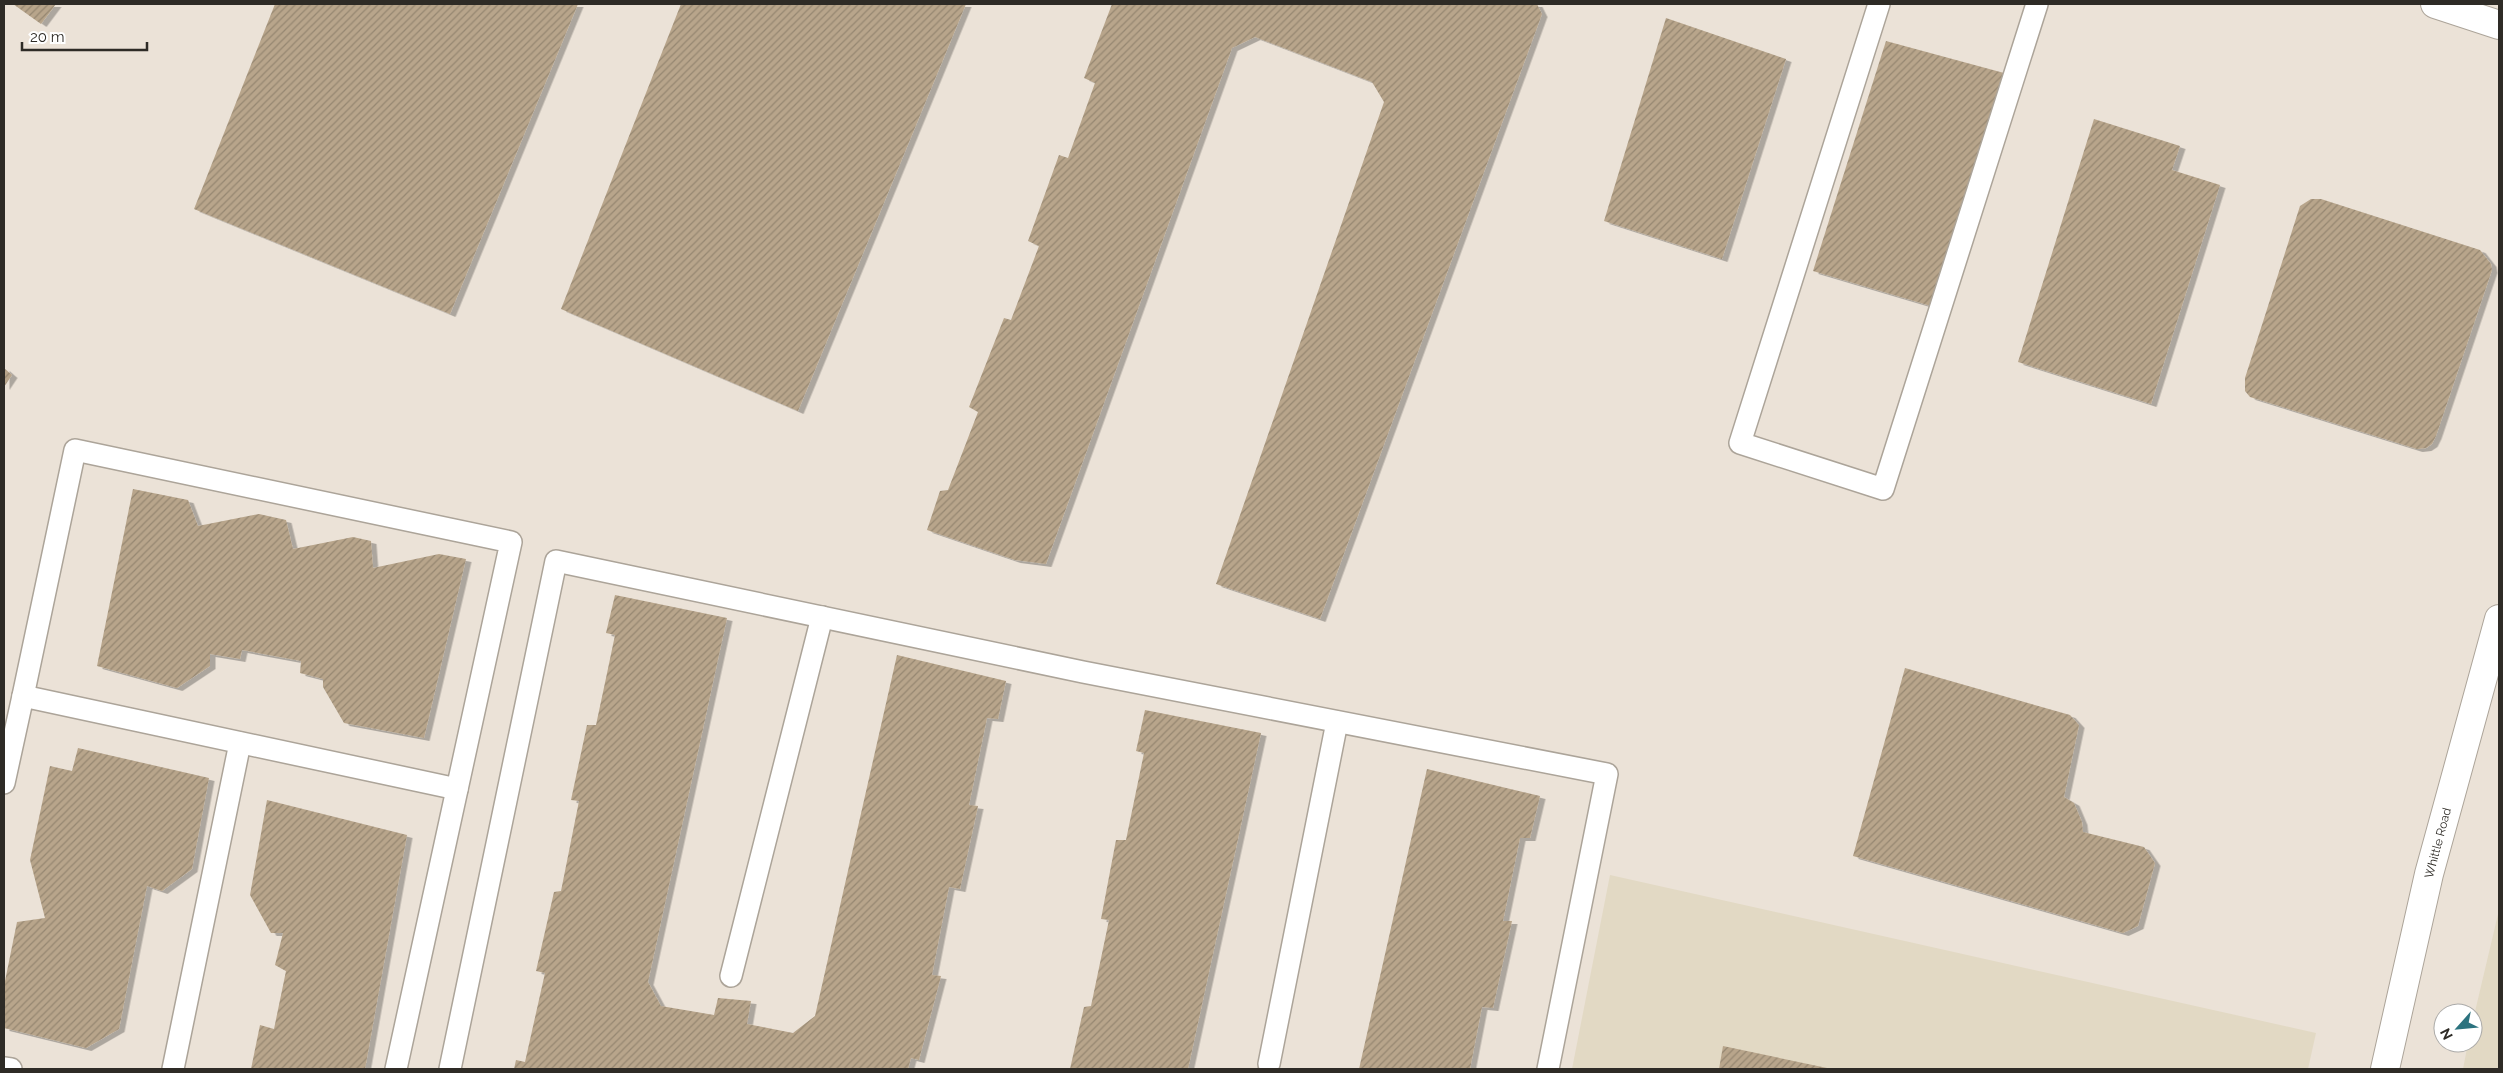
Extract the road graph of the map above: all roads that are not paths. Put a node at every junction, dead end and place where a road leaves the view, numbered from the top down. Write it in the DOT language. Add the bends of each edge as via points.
graph roads {
  1 [pos="1879,4"];
  2 [pos="2037,4"];
  3 [pos="2435,4"];
  4 [pos="2499,25"];
  5 [pos="822,617"];
  6 [pos="2497,634"];
  7 [pos="23,696"];
  8 [pos="1337,722"];
  9 [pos="240,742"];
  10 [pos="4,783"];
  11 [pos="458,789"];
  12 [pos="731,976"];
  13 [pos="1268,1064"];
  14 [pos="4,1068"];
  15 [pos="11,1069"];
  16 [pos="173,1069"];
  17 [pos="396,1069"];
  18 [pos="450,1069"];
  19 [pos="1548,1069"];
  20 [pos="2385,1069"];
  1 -- 2 [label="lane" via="1740,443 1883,489"];
  3 -- 4 [label="street"];
  5 -- 8 [label="lane"];
  5 -- 12 [label="lane"];
  5 -- 18 [label="lane" via="556,561"];
  6 -- 20 [label="street, Whittle Road" via="2429,874"];
  7 -- 9 [label="lane"];
  7 -- 10 [label="lane"];
  7 -- 11 [label="lane" via="75,450 511,542"];
  8 -- 13 [label="lane"];
  8 -- 19 [label="lane" via="1607,774"];
  9 -- 11 [label="lane"];
  9 -- 16 [label="lane"];
  11 -- 17 [label="lane"];
  14 -- 15 [label="lane"];
}
